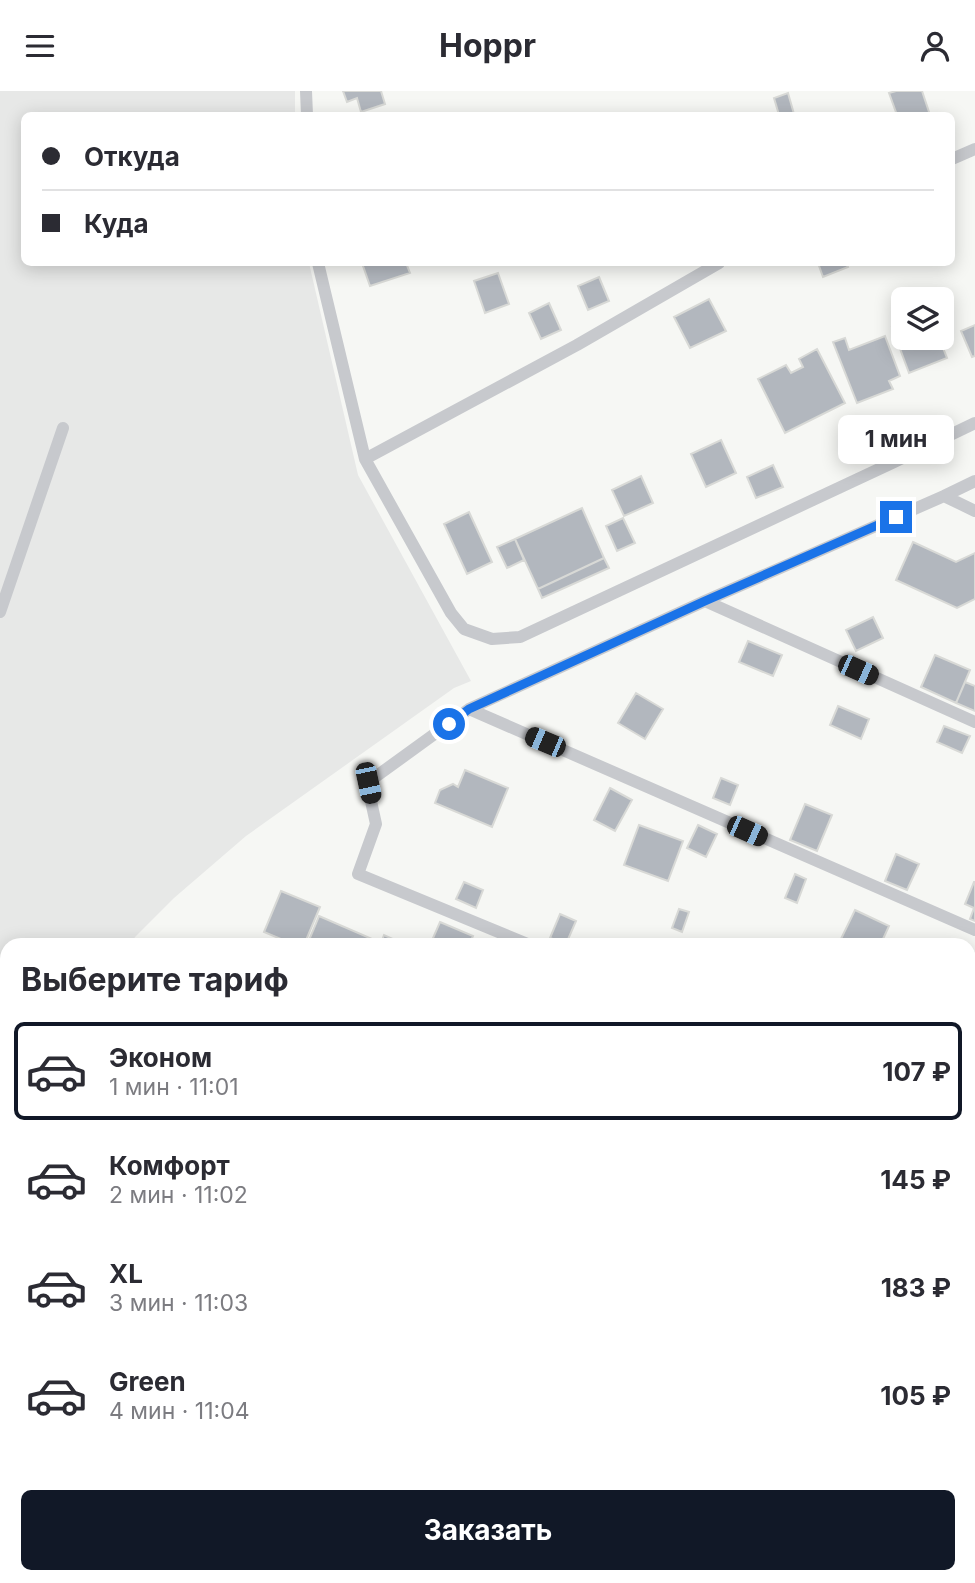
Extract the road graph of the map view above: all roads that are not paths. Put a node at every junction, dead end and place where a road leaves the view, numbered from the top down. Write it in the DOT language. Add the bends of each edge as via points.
graph roads {
  1 [pos="306,91"];
  2 [pos="307,112"];
  3 [pos="975,149"];
  4 [pos="955,158"];
  5 [pos="319,266"];
  6 [pos="714,266"];
  7 [pos="975,423"];
  8 [pos="63,428"];
  9 [pos="365,459"];
  10 [pos="975,481"];
  11 [pos="944,496"];
  12 [pos="975,511"];
  13 [pos="705,601"];
  14 [pos="0,612"];
  15 [pos="469,709"];
  16 [pos="975,722"];
  17 [pos="975,930"];
  18 [pos="513,938"];
  1 -- 2 [label="lane"];
  3 -- 4 [label="lane"];
  5 -- 9 [label="lane"];
  6 -- 9 [label="lane"];
  7 -- 9 [label="lane" via="520,637 492,639 464,629 451,613"];
  8 -- 14 [label="lane"];
  10 -- 11 [label="lane"];
  11 -- 12 [label="lane"];
  11 -- 13 [label="lane"];
  13 -- 15 [label="lane"];
  13 -- 16 [label="lane"];
  15 -- 17 [label="lane"];
  15 -- 18 [label="lane" via="368,783 376,824 358,874"];
}
